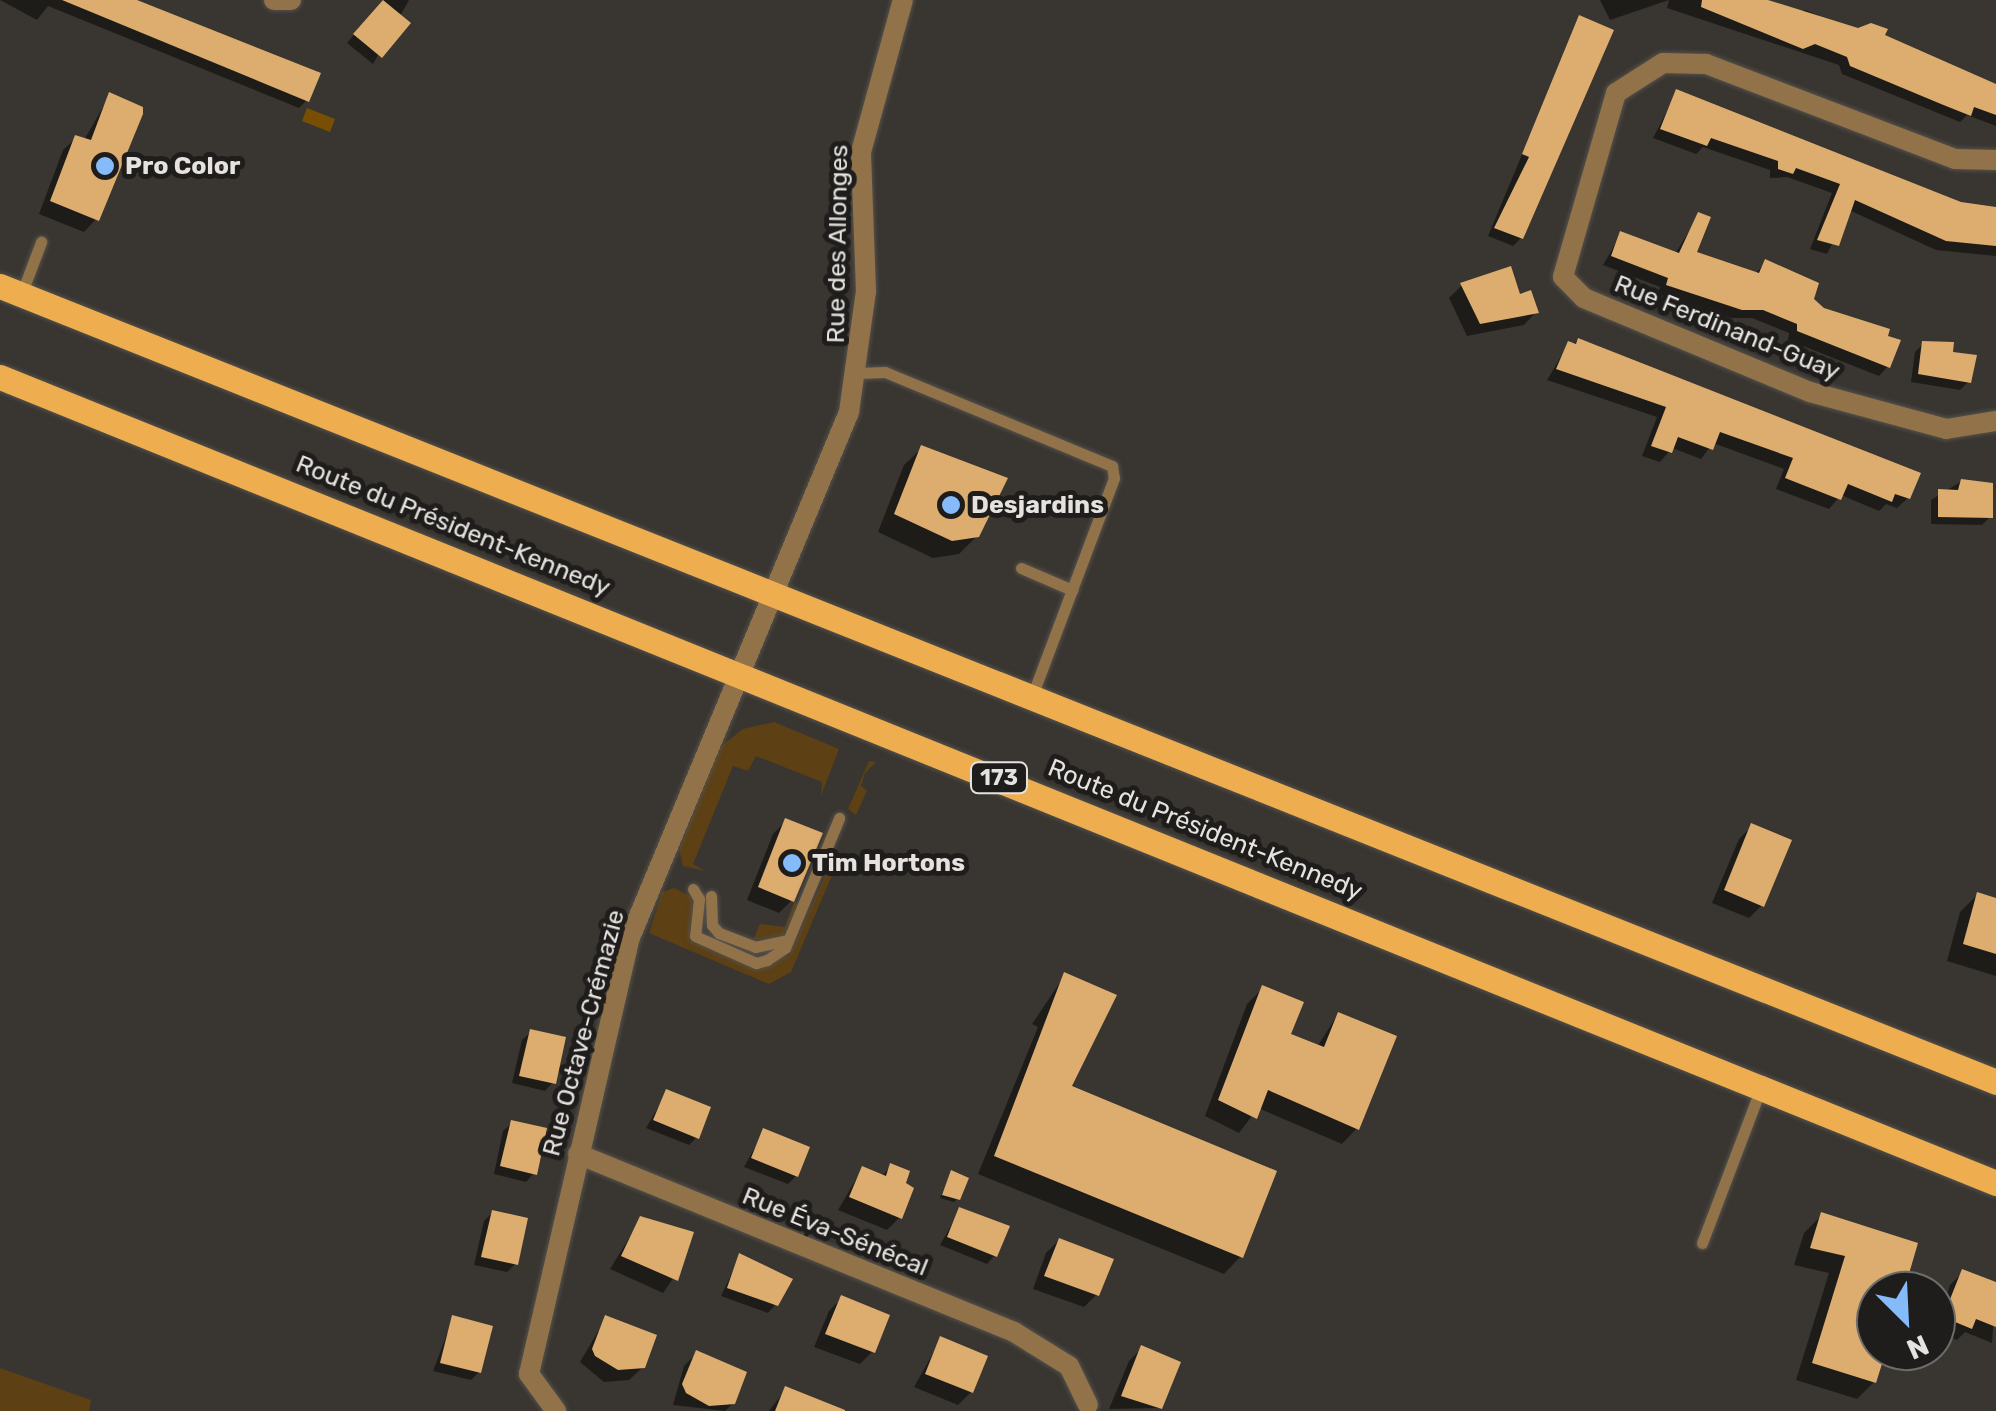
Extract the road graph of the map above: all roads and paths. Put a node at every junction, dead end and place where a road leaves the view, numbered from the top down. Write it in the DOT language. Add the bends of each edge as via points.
graph roads {
  1 [pos="274,0"];
  2 [pos="291,0"];
  3 [pos="903,0"];
  4 [pos="1996,160"];
  5 [pos="42,242"];
  6 [pos="10,290"];
  7 [pos="858,373"];
  8 [pos="0,377"];
  9 [pos="1996,421"];
  10 [pos="1021,568"];
  11 [pos="1072,590"];
  12 [pos="768,595"];
  13 [pos="737,672"];
  14 [pos="1031,700"];
  15 [pos="839,818"];
  16 [pos="694,889"];
  17 [pos="711,896"];
  18 [pos="788,940"];
  19 [pos="1996,1082"];
  20 [pos="1762,1088"];
  21 [pos="578,1154"];
  22 [pos="1996,1183"];
  23 [pos="1702,1243"];
  24 [pos="1088,1405"];
  25 [pos="556,1411"];
  1 -- 2 [label="street"];
  3 -- 7 [label="street, Rue des Allonges" via="861,152 866,292"];
  4 -- 9 [label="street, Rue Ferdinand-Guay" via="1956,159 1706,64 1663,63 1616,93 1563,278 1584,298 1810,392 1946,429"];
  5 -- 6 [label="lane"];
  6 -- 12 [label="main road, Route du Président-Kennedy"];
  7 -- 11 [label="lane" via="885,372 1112,466 1114,478"];
  7 -- 12 [label="street, Rue des Allonges" via="849,412"];
  8 -- 13 [label="main road, Route du Président-Kennedy / 173"];
  10 -- 11 [label="lane"];
  11 -- 14 [label="lane"];
  12 -- 13 [label="street, Rue des Allonges"];
  12 -- 14 [label="main road, Route du Président-Kennedy"];
  13 -- 20 [label="main road, Route du Président-Kennedy / 173"];
  13 -- 21 [label="street, Rue Octave-Crémazie" via="630,940"];
  14 -- 19 [label="main road, Route du Président-Kennedy"];
  15 -- 18 [label="lane"];
  16 -- 18 [label="lane" via="698,940 756,963 778,954"];
  17 -- 18 [label="lane" via="712,925 719,933 755,947"];
  20 -- 22 [label="main road, Route du Président-Kennedy / 173"];
  20 -- 23 [label="lane"];
  21 -- 24 [label="street, Rue Éva-Sénécal" via="1014,1332 1070,1366"];
  21 -- 25 [label="street, Rue Octave-Crémazie" via="530,1374"];
}
